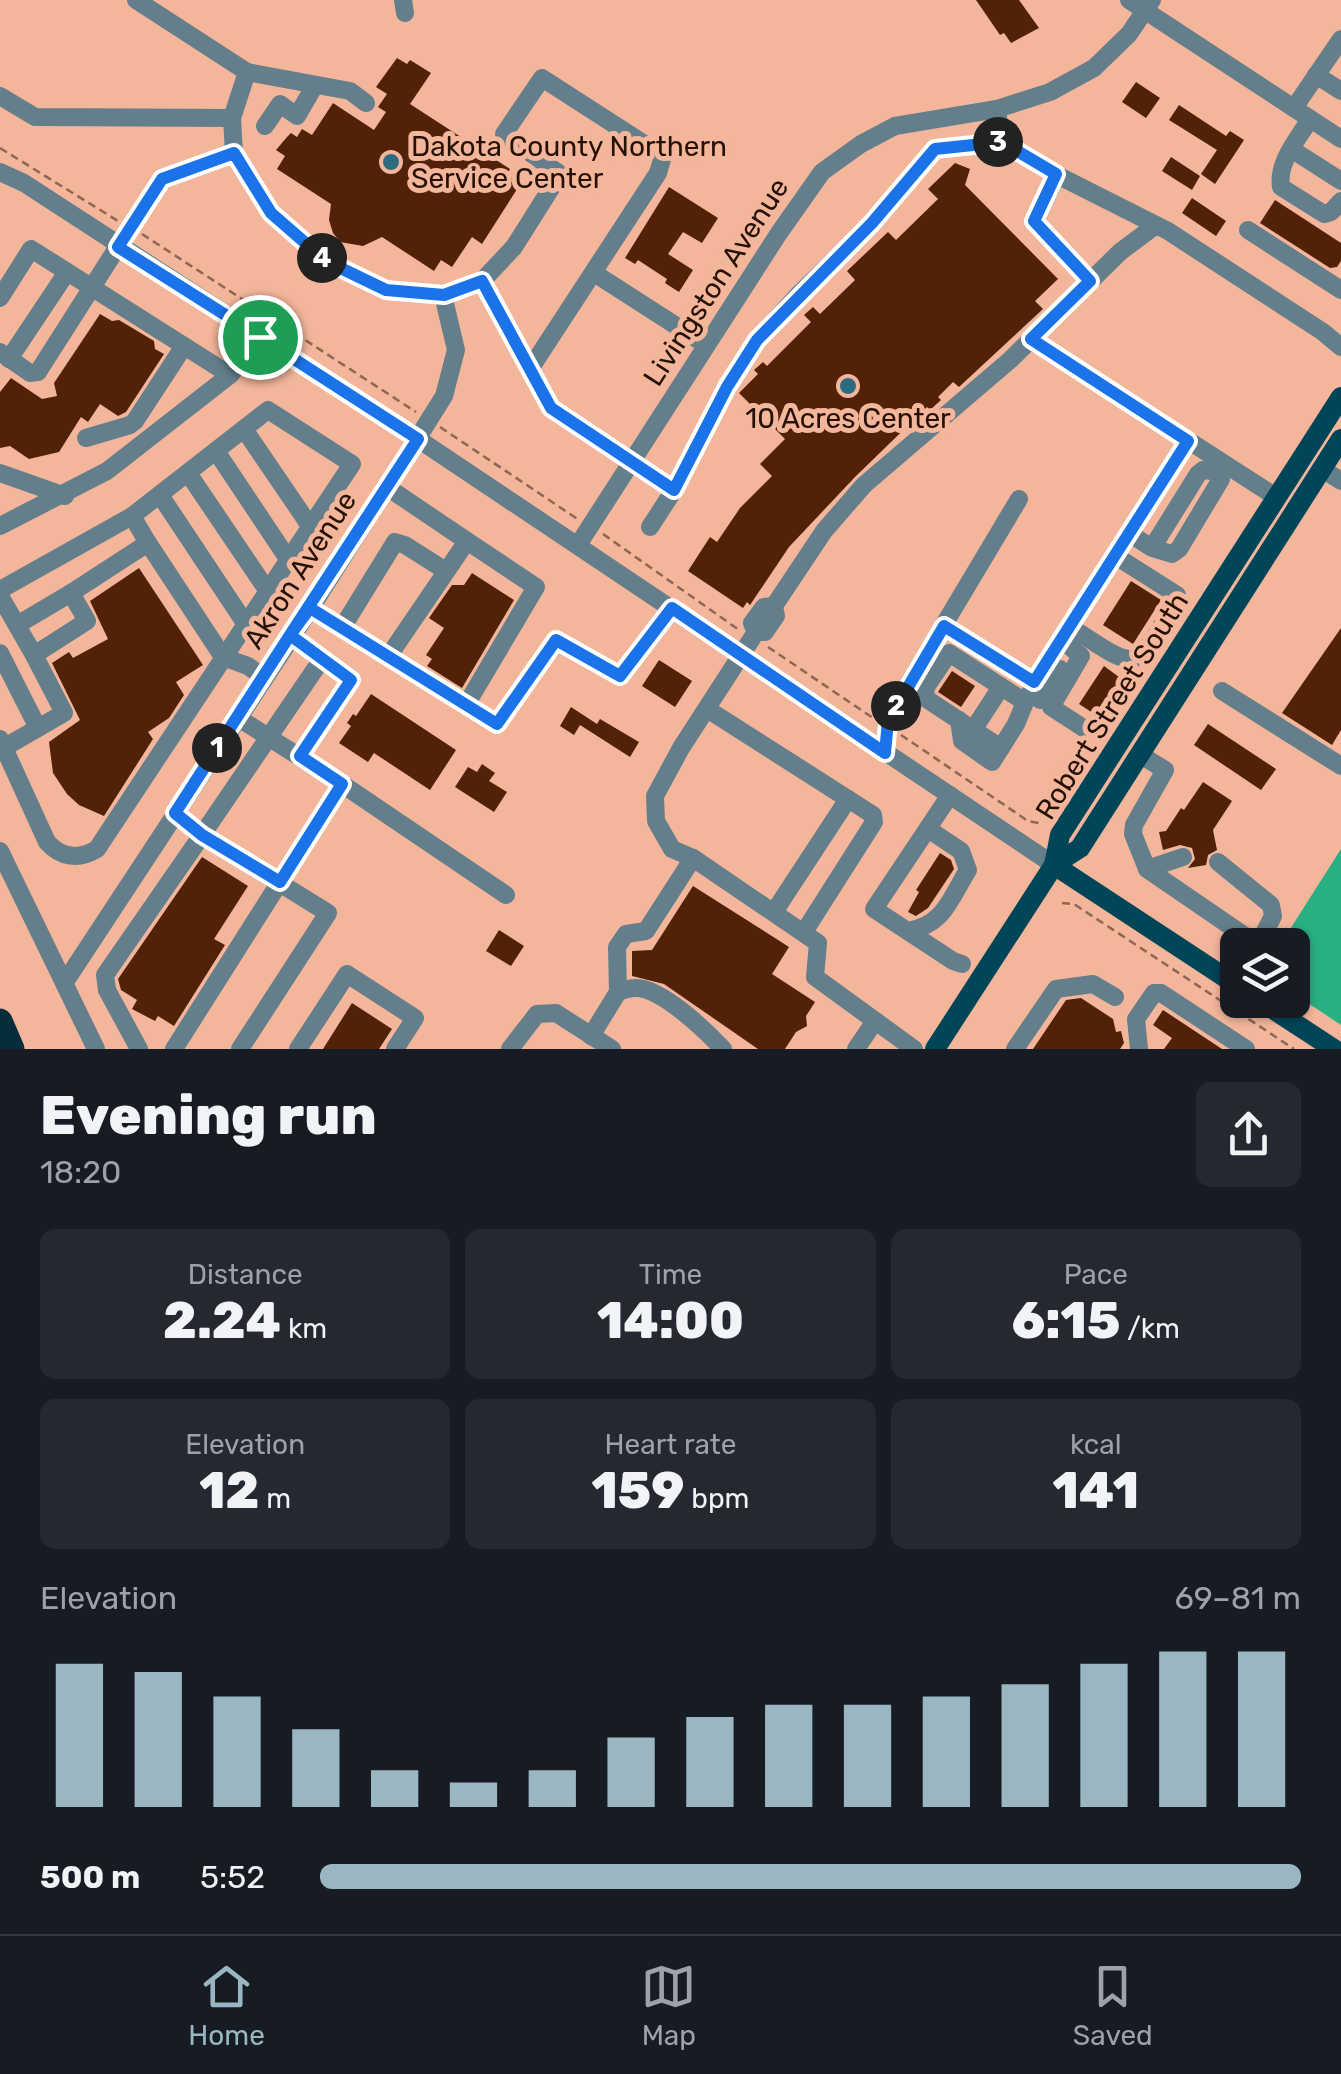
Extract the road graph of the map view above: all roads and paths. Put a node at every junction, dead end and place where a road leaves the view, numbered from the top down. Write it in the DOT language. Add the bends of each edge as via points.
graph roads {
  1 [pos="136,0"];
  2 [pos="1142,4"];
  3 [pos="1339,46"];
  4 [pos="247,72"];
  5 [pos="1316,75"];
  6 [pos="315,85"];
  7 [pos="1341,91"];
  8 [pos="0,96"];
  9 [pos="366,103"];
  10 [pos="996,109"];
  11 [pos="1302,113"];
  12 [pos="232,118"];
  13 [pos="265,126"];
  14 [pos="1341,139"];
  15 [pos="1002,142"];
  16 [pos="0,148"];
  17 [pos="1291,149"];
  18 [pos="234,153"];
  19 [pos="0,172"];
  20 [pos="1056,174"];
  21 [pos="1341,180"];
  22 [pos="1341,201"];
  23 [pos="115,220"];
  24 [pos="1156,224"];
  25 [pos="1248,230"];
  26 [pos="148,236"];
  27 [pos="118,247"];
  28 [pos="66,272"];
  29 [pos="594,273"];
  30 [pos="482,281"];
  31 [pos="1090,281"];
  32 [pos="92,288"];
  33 [pos="1341,290"];
  34 [pos="444,295"];
  35 [pos="0,298"];
  36 [pos="260,337"];
  37 [pos="1031,339"];
  38 [pos="184,346"];
  39 [pos="706,346"];
  40 [pos="1341,347"];
  41 [pos="3,355"];
  42 [pos="530,369"];
  43 [pos="230,375"];
  44 [pos="1341,397"];
  45 [pos="414,411"];
  46 [pos="244,429"];
  47 [pos="443,430"];
  48 [pos="86,438"];
  49 [pos="1341,438"];
  50 [pos="418,439"];
  51 [pos="1314,439"];
  52 [pos="1188,441"];
  53 [pos="216,451"];
  54 [pos="631,462"];
  55 [pos="1322,469"];
  56 [pos="1169,471"];
  57 [pos="0,473"];
  58 [pos="188,473"];
  59 [pos="1341,481"];
  60 [pos="1192,485"];
  61 [pos="387,487"];
  62 [pos="674,490"];
  63 [pos="160,495"];
  64 [pos="65,496"];
  65 [pos="1276,497"];
  66 [pos="1019,499"];
  67 [pos="570,514"];
  68 [pos="132,516"];
  69 [pos="0,526"];
  70 [pos="310,526"];
  71 [pos="650,527"];
  72 [pos="1284,528"];
  73 [pos="1129,533"];
  74 [pos="604,535"];
  75 [pos="467,541"];
  76 [pos="148,543"];
  77 [pos="578,544"];
  78 [pos="1152,548"];
  79 [pos="1114,555"];
  80 [pos="288,559"];
  81 [pos="446,571"];
  82 [pos="267,590"];
  83 [pos="0,593"];
  84 [pos="71,593"];
  85 [pos="310,608"];
  86 [pos="672,608"];
  87 [pos="245,623"];
  88 [pos="730,624"];
  89 [pos="16,625"];
  90 [pos="944,626"];
  91 [pos="342,628"];
  92 [pos="290,635"];
  93 [pos="1066,648"];
  94 [pos="0,653"];
  95 [pos="777,653"];
  96 [pos="34,655"];
  97 [pos="742,656"];
  98 [pos="223,657"];
  99 [pos="388,657"];
  100 [pos="322,659"];
  101 [pos="263,678"];
  102 [pos="1001,687"];
  103 [pos="1222,690"];
  104 [pos="1036,697"];
  105 [pos="466,705"];
  106 [pos="708,709"];
  107 [pos="238,716"];
  108 [pos="880,722"];
  109 [pos="966,725"];
  110 [pos="38,728"];
  111 [pos="1085,728"];
  112 [pos="894,730"];
  113 [pos="270,738"];
  114 [pos="1,745"];
  115 [pos="885,753"];
  116 [pos="1139,754"];
  117 [pos="300,756"];
  118 [pos="1341,766"];
  119 [pos="342,784"];
  120 [pos="950,795"];
  121 [pos="848,799"];
  122 [pos="175,813"];
  123 [pos="1043,824"];
  124 [pos="928,828"];
  125 [pos="202,835"];
  126 [pos="0,851"];
  127 [pos="693,858"];
  128 [pos="142,864"];
  129 [pos="1054,865"];
  130 [pos="1147,869"];
  131 [pos="168,882"];
  132 [pos="280,882"];
  133 [pos="506,895"];
  134 [pos="1062,903"];
  135 [pos="774,912"];
  136 [pos="937,921"];
  137 [pos="1233,928"];
  138 [pos="1267,928"];
  139 [pos="908,931"];
  140 [pos="804,932"];
  141 [pos="962,964"];
  142 [pos="1220,972"];
  143 [pos="65,982"];
  144 [pos="977,982"];
  145 [pos="618,992"];
  146 [pos="1116,997"];
  147 [pos="1287,1018"];
  148 [pos="0,1021"];
  149 [pos="875,1021"];
  150 [pos="591,1036"];
  151 [pos="12,1049"];
  152 [pos="96,1049"];
  153 [pos="139,1049"];
  154 [pos="174,1049"];
  155 [pos="240,1049"];
  156 [pos="298,1049"];
  157 [pos="395,1049"];
  158 [pos="510,1049"];
  159 [pos="612,1049"];
  160 [pos="723,1049"];
  161 [pos="856,1049"];
  162 [pos="914,1049"];
  163 [pos="934,1049"];
  164 [pos="1015,1049"];
  165 [pos="1139,1049"];
  166 [pos="1246,1049"];
  167 [pos="1294,1049"];
  168 [pos="1334,1049"];
  1 -- 4 [label="street"];
  2 -- 10 [label="street, Livingston Avenue" via="1129,34 1094,68 1050,92"];
  2 -- 11 [label="street"];
  3 -- 5 [label="street"];
  4 -- 6 [label="street"];
  4 -- 12 [label="street"];
  5 -- 7 [label="street"];
  5 -- 11 [label="street"];
  6 -- 9 [label="street" via="350,91"];
  6 -- 13 [label="street" via="297,116 280,104"];
  8 -- 12 [label="street" via="35,118"];
  10 -- 15 [label="street"];
  10 -- 39 [label="street, Livingston Avenue" via="895,126 822,172"];
  11 -- 14 [label="street"];
  11 -- 17 [label="street"];
  12 -- 18 [label="street"];
  15 -- 20 [label="street"];
  15 -- 62 [label="street" via="935,149 757,340"];
  16 -- 23 [label="path"];
  17 -- 21 [label="street"];
  17 -- 22 [label="street" via="1281,187 1324,214"];
  18 -- 27 [label="street" via="162,179"];
  18 -- 34 [label="street" via="271,213 326,261 386,290"];
  19 -- 27 [label="street"];
  20 -- 24 [label="street"];
  20 -- 31 [label="street" via="1034,221"];
  24 -- 31 [label="street"];
  24 -- 40 [label="street"];
  25 -- 33 [label="street"];
  26 -- 45 [label="path"];
  27 -- 32 [label="street"];
  27 -- 36 [label="street"];
  28 -- 32 [label="street"];
  28 -- 35 [label="street" via="32,249"];
  28 -- 41 [label="street"];
  29 -- 30 [label="street" via="663,156 542,78 504,134 560,174 514,248"];
  29 -- 39 [label="street"];
  29 -- 42 [label="street"];
  30 -- 34 [label="street"];
  30 -- 42 [label="street"];
  31 -- 37 [label="street"];
  32 -- 38 [label="street"];
  32 -- 41 [label="street" via="38,372"];
  34 -- 50 [label="street, Akron Avenue" via="456,350 444,396"];
  36 -- 43 [label="street"];
  36 -- 50 [label="street"];
  37 -- 52 [label="street"];
  37 -- 97 [label="street" via="864,484 774,606 764,607 752,622 756,632"];
  38 -- 43 [label="street"];
  38 -- 48 [label="street" via="130,426"];
  39 -- 54 [label="street, Livingston Avenue"];
  42 -- 54 [label="street" via="551,408"];
  43 -- 64 [label="street"];
  44 -- 51 [label="main road, Robert Street South"];
  46 -- 53 [label="street"];
  46 -- 70 [label="street"];
  46 -- 70 [label="street" via="268,410 352,464"];
  47 -- 67 [label="path"];
  49 -- 55 [label="main road, Robert Street South"];
  50 -- 61 [label="street, Akron Avenue"];
  50 -- 77 [label="street"];
  51 -- 55 [label="main road"];
  51 -- 65 [label="main road, Robert Street South"];
  52 -- 56 [label="street"];
  52 -- 65 [label="street"];
  53 -- 58 [label="street"];
  53 -- 80 [label="street"];
  54 -- 62 [label="street"];
  54 -- 77 [label="street, Livingston Avenue"];
  55 -- 59 [label="street"];
  55 -- 72 [label="main road, Robert Street South"];
  56 -- 60 [label="street"];
  56 -- 73 [label="street"];
  57 -- 64 [label="street"];
  58 -- 63 [label="street"];
  58 -- 82 [label="street"];
  60 -- 78 [label="street"];
  60 -- 78 [label="street" via="1204,470 1222,479 1179,549 1172,554"];
  61 -- 75 [label="street"];
  61 -- 85 [label="street, Akron Avenue"];
  62 -- 71 [label="street"];
  63 -- 68 [label="street"];
  63 -- 87 [label="street"];
  64 -- 69 [label="street"];
  65 -- 72 [label="main road"];
  65 -- 129 [label="main road, Robert Street South" via="1060,836"];
  66 -- 90 [label="street"];
  68 -- 76 [label="street"];
  68 -- 83 [label="street"];
  70 -- 80 [label="street"];
  72 -- 116 [label="main road, Robert Street South"];
  73 -- 78 [label="street"];
  73 -- 79 [label="street"];
  74 -- 88 [label="path"];
  75 -- 81 [label="street"];
  75 -- 105 [label="street" via="536,587"];
  76 -- 84 [label="street"];
  76 -- 98 [label="street"];
  77 -- 86 [label="street"];
  79 -- 93 [label="street"];
  79 -- 93 [label="street" via="1177,600 1144,655 1127,660"];
  80 -- 82 [label="street"];
  81 -- 91 [label="street" via="395,542"];
  81 -- 99 [label="street"];
  82 -- 87 [label="street"];
  83 -- 89 [label="street"];
  84 -- 89 [label="street"];
  84 -- 96 [label="street" via="87,621"];
  85 -- 91 [label="street"];
  85 -- 92 [label="street, Akron Avenue"];
  86 -- 97 [label="street"];
  86 -- 105 [label="street" via="620,676 556,640 497,724"];
  87 -- 98 [label="street"];
  89 -- 96 [label="street"];
  90 -- 104 [label="street"];
  90 -- 115 [label="street" via="888,721"];
  91 -- 99 [label="street"];
  92 -- 100 [label="street"];
  92 -- 101 [label="street, Akron Avenue"];
  93 -- 104 [label="street"];
  93 -- 104 [label="street"];
  93 -- 104 [label="street" via="1082,656"];
  94 -- 110 [label="street"];
  95 -- 108 [label="path"];
  96 -- 110 [label="street" via="64,713"];
  97 -- 106 [label="street"];
  97 -- 115 [label="street"];
  98 -- 101 [label="street"];
  98 -- 114 [label="street" via="105,840 86,855 70,857 47,842"];
  99 -- 105 [label="street"];
  100 -- 113 [label="street"];
  100 -- 117 [label="street" via="351,680"];
  101 -- 107 [label="street, Akron Avenue"];
  102 -- 104 [label="street"];
  102 -- 109 [label="street"];
  102 -- 109 [label="street" via="949,653 924,694"];
  103 -- 118 [label="street"];
  104 -- 109 [label="street" via="1001,748"];
  104 -- 111 [label="street"];
  106 -- 121 [label="street"];
  106 -- 127 [label="street" via="655,796 656,821 672,849"];
  107 -- 113 [label="street"];
  107 -- 122 [label="street, Akron Avenue"];
  110 -- 114 [label="street"];
  112 -- 123 [label="path" via="1028,821"];
  113 -- 117 [label="street"];
  113 -- 125 [label="street"];
  115 -- 120 [label="street"];
  116 -- 129 [label="main road, Robert Street South" via="1080,848"];
  116 -- 130 [label="street" via="1165,770 1134,825"];
  117 -- 119 [label="street"];
  119 -- 132 [label="street"];
  119 -- 133 [label="street"];
  120 -- 124 [label="street"];
  120 -- 129 [label="street"];
  121 -- 135 [label="street"];
  121 -- 140 [label="street" via="874,822"];
  122 -- 125 [label="street"];
  122 -- 128 [label="street, Akron Avenue"];
  124 -- 136 [label="street" via="961,851 968,870"];
  124 -- 139 [label="street" via="874,909"];
  125 -- 131 [label="street"];
  125 -- 132 [label="street"];
  126 -- 143 [label="street"];
  127 -- 135 [label="street"];
  127 -- 145 [label="street" via="646,930 626,934 616,947"];
  128 -- 131 [label="street"];
  128 -- 143 [label="street, Akron Avenue"];
  129 -- 142 [label="main road"];
  129 -- 144 [label="main road"];
  130 -- 137 [label="street"];
  130 -- 138 [label="street" via="1202,857 1271,906"];
  131 -- 153 [label="street" via="105,975 106,990"];
  132 -- 154 [label="street"];
  132 -- 155 [label="street" via="328,913"];
  134 -- 167 [label="path" via="1074,904"];
  135 -- 140 [label="street"];
  136 -- 139 [label="street"];
  136 -- 141 [label="street" via="942,942 958,952"];
  139 -- 141 [label="street"];
  140 -- 149 [label="street" via="818,943 815,977"];
  141 -- 144 [label="street"];
  143 -- 152 [label="street"];
  144 -- 163 [label="main road"];
  145 -- 150 [label="street"];
  145 -- 160 [label="street" via="637,987 654,994"];
  146 -- 164 [label="street" via="1094,984 1056,989"];
  147 -- 168 [label="main road"];
  148 -- 151 [label="highway"];
  149 -- 161 [label="street"];
  149 -- 162 [label="street"];
  150 -- 158 [label="street" via="556,1014 537,1014"];
  150 -- 159 [label="street"];
  156 -- 157 [label="street" via="347,974 415,1018"];
  165 -- 166 [label="street" via="1136,1019 1154,992"];
}
